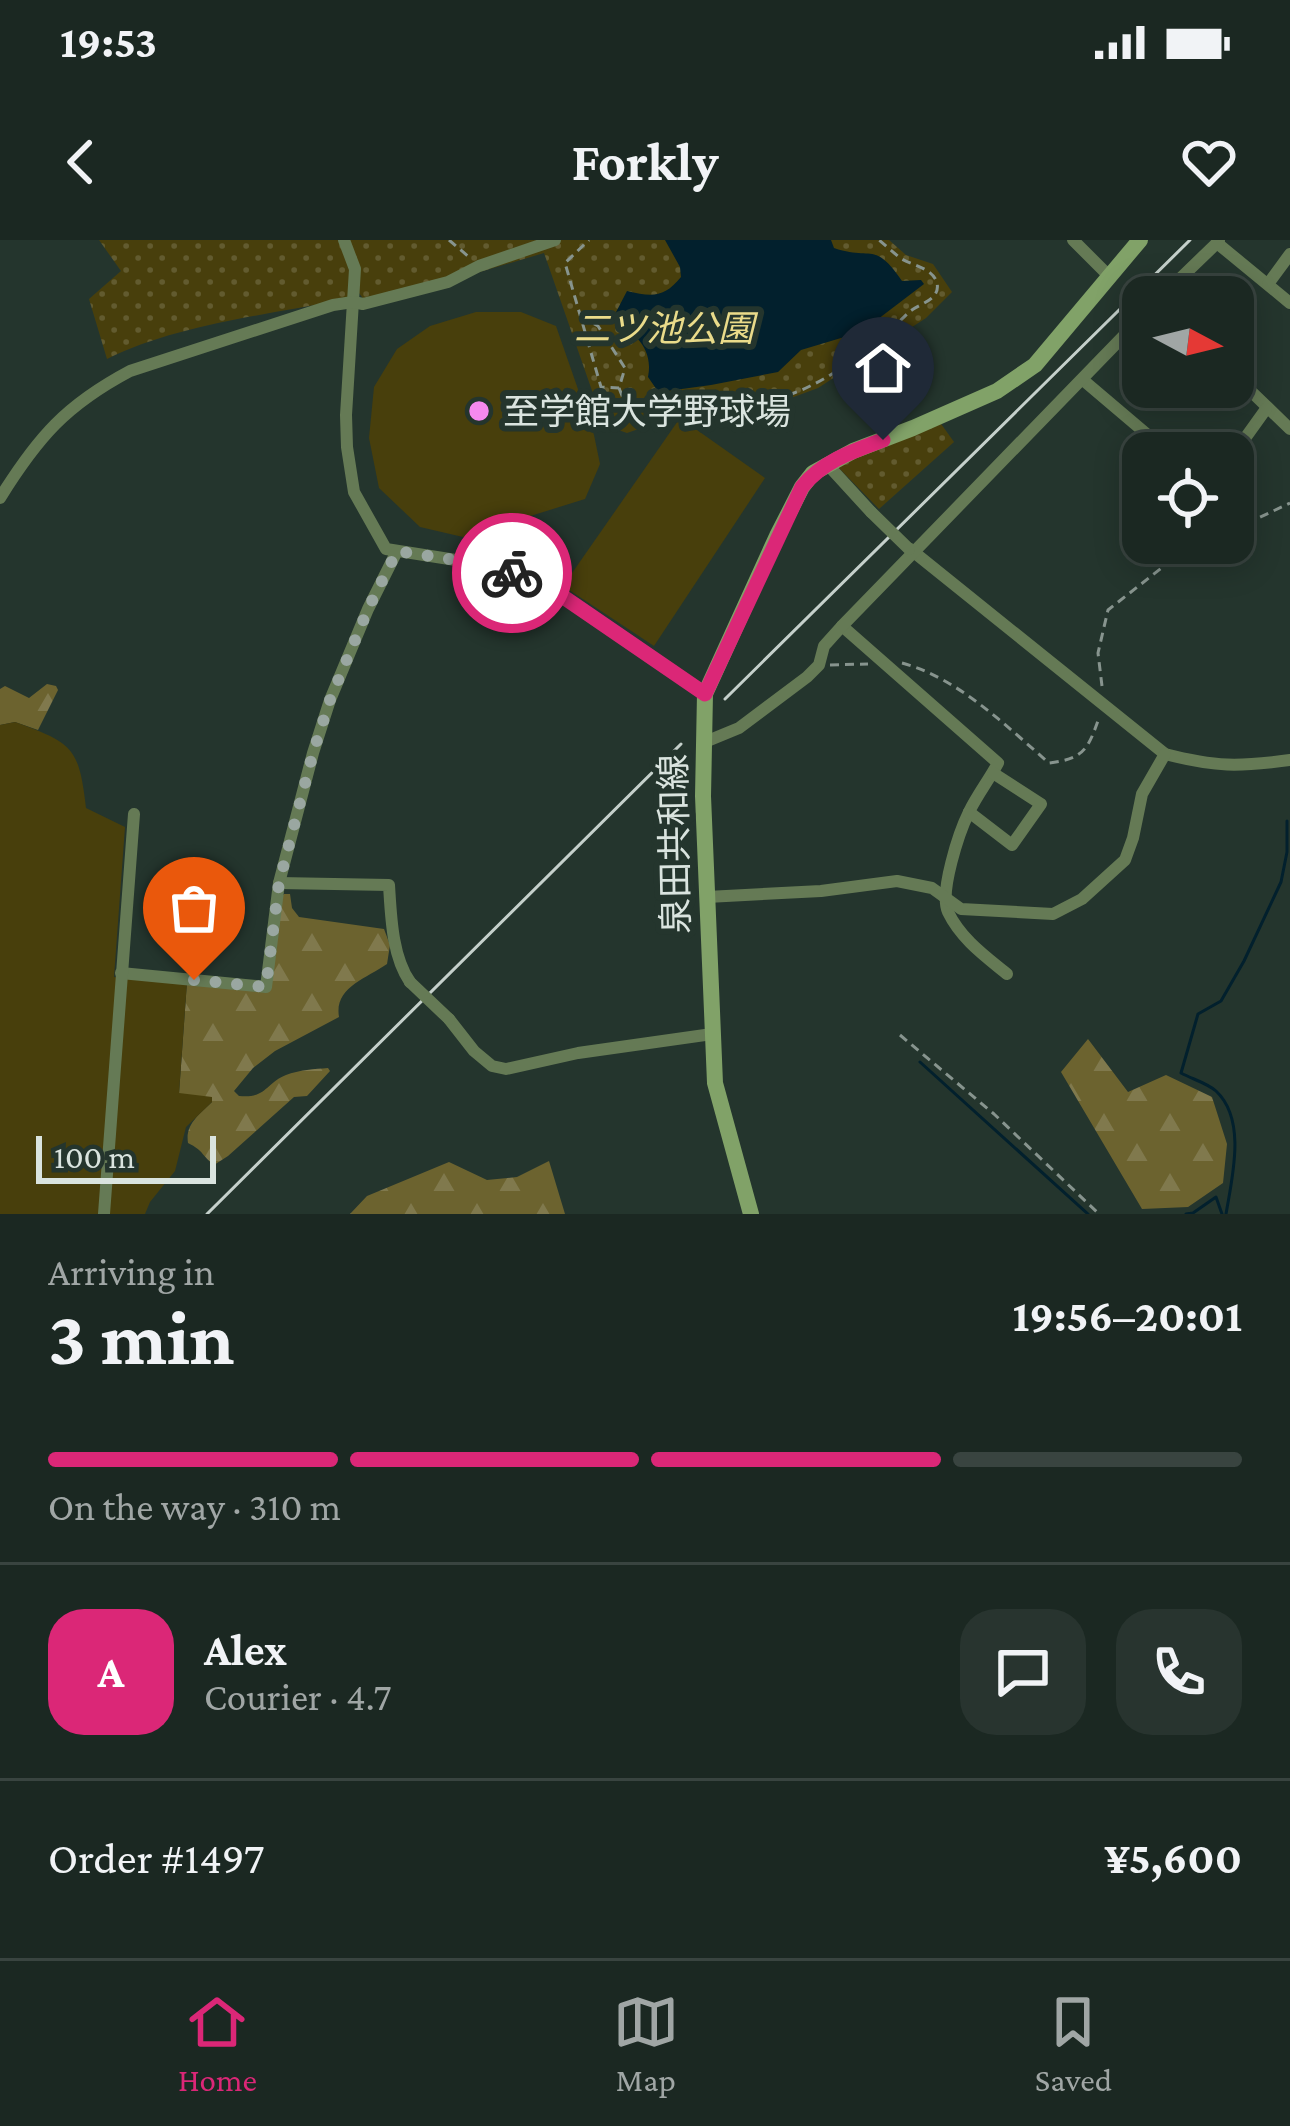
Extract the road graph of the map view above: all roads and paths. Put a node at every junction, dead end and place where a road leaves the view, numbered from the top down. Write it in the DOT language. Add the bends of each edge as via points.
graph roads {
  1 [pos="344,240"];
  2 [pos="449,240"];
  3 [pos="555,240"];
  4 [pos="589,240"];
  5 [pos="879,240"];
  6 [pos="1073,240"];
  7 [pos="1140,240"];
  8 [pos="1218,242"];
  9 [pos="1290,254"];
  10 [pos="479,266"];
  11 [pos="1183,276"];
  12 [pos="1110,277"];
  13 [pos="1268,284"];
  14 [pos="353,302"];
  15 [pos="1290,303"];
  16 [pos="580,316"];
  17 [pos="1122,338"];
  18 [pos="1083,380"];
  19 [pos="619,388"];
  20 [pos="1254,396"];
  21 [pos="1266,409"];
  22 [pos="1290,429"];
  23 [pos="1144,432"];
  24 [pos="1250,432"];
  25 [pos="827,464"];
  26 [pos="0,497"];
  27 [pos="1290,503"];
  28 [pos="1254,520"];
  29 [pos="397,551"];
  30 [pos="911,551"];
  31 [pos="1167,564"];
  32 [pos="842,626"];
  33 [pos="885,664"];
  34 [pos="819,665"];
  35 [pos="705,694"];
  36 [pos="1104,704"];
  37 [pos="705,742"];
  38 [pos="1165,754"];
  39 [pos="1290,760"];
  40 [pos="993,773"];
  41 [pos="969,812"];
  42 [pos="134,814"];
  43 [pos="279,883"];
  44 [pos="707,897"];
  45 [pos="946,897"];
  46 [pos="121,973"];
  47 [pos="1007,974"];
  48 [pos="712,1034"];
  49 [pos="900,1035"];
  50 [pos="104,1214"];
  51 [pos="752,1214"];
  52 [pos="1099,1214"];
  1 -- 14 [label="street" via="355,269"];
  2 -- 10 [label="path"];
  3 -- 10 [label="street"];
  4 -- 16 [label="path" via="565,263"];
  5 -- 19 [label="path" via="931,274 937,291 850,363 764,401 731,395 678,406 635,404"];
  6 -- 12 [label="street"];
  7 -- 12 [label="main road, 泉田共和線"];
  8 -- 11 [label="street"];
  8 -- 13 [label="street"];
  9 -- 13 [label="street"];
  10 -- 14 [label="street" via="448,282"];
  12 -- 25 [label="main road, 泉田共和線" via="1035,365 997,392"];
  13 -- 15 [label="street"];
  14 -- 26 [label="street" via="182,352 99,387 56,420"];
  14 -- 29 [label="street" via="346,415 354,492 386,549"];
  16 -- 19 [label="path" via="602,387"];
  16 -- 19 [label="path" via="598,326 625,368"];
  17 -- 18 [label="street"];
  18 -- 23 [label="street"];
  18 -- 30 [label="street"];
  20 -- 21 [label="street"];
  21 -- 22 [label="street"];
  21 -- 24 [label="street"];
  25 -- 30 [label="street, bridge"];
  25 -- 35 [label="main road, 泉田共和線" via="802,487"];
  27 -- 28 [label="path"];
  29 -- 35 [label="street" via="543,583"];
  29 -- 43 [label="street" via="330,700"];
  30 -- 32 [label="street"];
  30 -- 36 [label="street"];
  31 -- 36 [label="path" via="1108,610 1098,653"];
  32 -- 33 [label="street"];
  32 -- 34 [label="street"];
  33 -- 34 [label="path"];
  33 -- 36 [label="path" via="904,663 958,689 1049,763 1083,753"];
  33 -- 40 [label="street" via="998,764"];
  34 -- 37 [label="street" via="739,728"];
  35 -- 37 [label="main road, 泉田共和線"];
  36 -- 38 [label="street"];
  37 -- 44 [label="main road, 泉田共和線"];
  38 -- 39 [label="street" via="1240,767"];
  38 -- 45 [label="street" via="1142,794 1125,860 1082,899 1053,914 961,909"];
  40 -- 41 [label="street"];
  40 -- 41 [label="street" via="1041,804 1012,845"];
  41 -- 45 [label="street"];
  42 -- 46 [label="street"];
  43 -- 46 [label="street" via="266,987"];
  43 -- 48 [label="street, bridge" via="389,885 403,973 492,1066"];
  44 -- 45 [label="street" via="897,880"];
  44 -- 48 [label="main road, 泉田共和線"];
  45 -- 47 [label="street" via="946,910 970,943"];
  46 -- 50 [label="street"];
  48 -- 51 [label="main road, 泉田共和線" via="716,1083"];
  49 -- 52 [label="path"];
}
